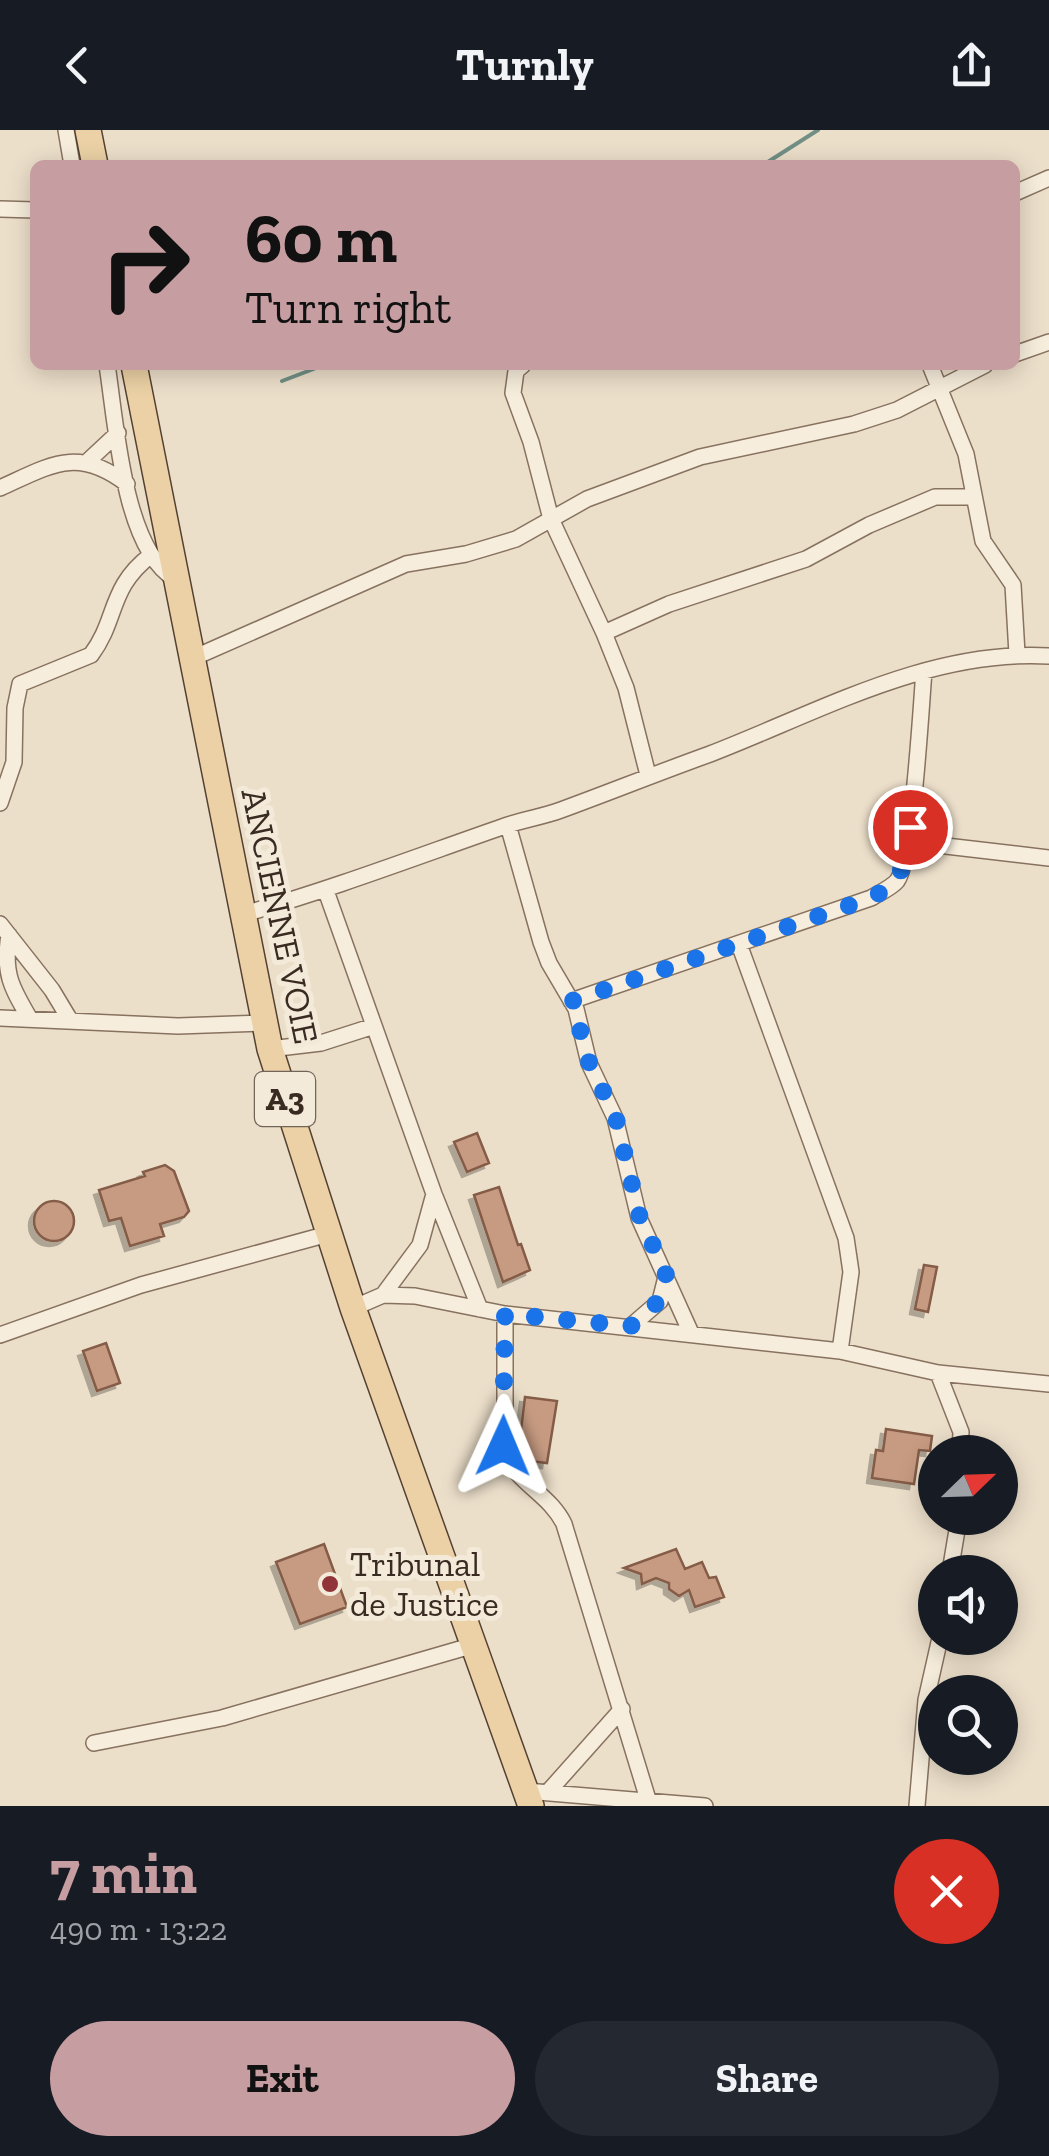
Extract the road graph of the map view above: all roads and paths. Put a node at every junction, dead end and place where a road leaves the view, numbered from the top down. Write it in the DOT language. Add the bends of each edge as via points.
graph roads {
  1 [pos="66,130"];
  2 [pos="88,130"];
  3 [pos="71,160"];
  4 [pos="94,160"];
  5 [pos="1049,178"];
  6 [pos="1020,190"];
  7 [pos="0,209"];
  8 [pos="30,210"];
  9 [pos="1049,342"];
  10 [pos="1020,352"];
  11 [pos="108,370"];
  12 [pos="135,370"];
  13 [pos="519,370"];
  14 [pos="932,370"];
  15 [pos="975,370"];
  16 [pos="938,389"];
  17 [pos="118,433"];
  18 [pos="88,461"];
  19 [pos="127,484"];
  20 [pos="0,488"];
  21 [pos="974,497"];
  22 [pos="551,519"];
  23 [pos="150,556"];
  24 [pos="177,580"];
  25 [pos="604,633"];
  26 [pos="1018,654"];
  27 [pos="1049,656"];
  28 [pos="193,658"];
  29 [pos="924,670"];
  30 [pos="648,775"];
  31 [pos="0,803"];
  32 [pos="508,825"];
  33 [pos="910,827"];
  34 [pos="1049,858"];
  35 [pos="326,890"];
  36 [pos="244,914"];
  37 [pos="5,930"];
  38 [pos="739,944"];
  39 [pos="572,1001"];
  40 [pos="0,1018"];
  41 [pos="30,1019"];
  42 [pos="70,1020"];
  43 [pos="374,1026"];
  44 [pos="268,1036"];
  45 [pos="434,1194"];
  46 [pos="328,1234"];
  47 [pos="666,1273"];
  48 [pos="383,1296"];
  49 [pos="354,1308"];
  50 [pos="480,1309"];
  51 [pos="505,1314"];
  52 [pos="631,1326"];
  53 [pos="691,1332"];
  54 [pos="0,1335"];
  55 [pos="840,1351"];
  56 [pos="938,1373"];
  57 [pos="1049,1384"];
  58 [pos="961,1435"];
  59 [pos="474,1645"];
  60 [pos="936,1655"];
  61 [pos="622,1708"];
  62 [pos="94,1743"];
  63 [pos="535,1797"];
  64 [pos="650,1804"];
  65 [pos="697,1806"];
  66 [pos="705,1806"];
  67 [pos="916,1806"];
  1 -- 3 [label="street"];
  2 -- 4 [label="main road"];
  5 -- 6 [label="street"];
  7 -- 8 [label="street"];
  9 -- 10 [label="street"];
  11 -- 17 [label="street"];
  12 -- 24 [label="main road, ANCIENNE VOIE / A3"];
  13 -- 22 [label="street" via="513,393"];
  14 -- 16 [label="street"];
  15 -- 16 [label="street"];
  16 -- 21 [label="street" via="966,454"];
  16 -- 22 [label="street" via="854,424 700,457"];
  17 -- 18 [label="street"];
  17 -- 19 [label="street"];
  18 -- 19 [label="street"];
  18 -- 20 [label="street" via="48,466"];
  19 -- 23 [label="street"];
  21 -- 25 [label="street" via="920,503 806,560 669,604"];
  21 -- 26 [label="street" via="983,541 1014,584"];
  22 -- 25 [label="street"];
  22 -- 28 [label="street" via="516,539 406,564"];
  23 -- 24 [label="street"];
  23 -- 31 [label="street" via="119,590 91,656 20,684 14,762"];
  24 -- 28 [label="main road, ANCIENNE VOIE / A3"];
  25 -- 30 [label="street"];
  26 -- 27 [label="street"];
  26 -- 29 [label="street"];
  28 -- 36 [label="main road, ANCIENNE VOIE / A3"];
  29 -- 30 [label="street"];
  29 -- 33 [label="street"];
  30 -- 32 [label="street"];
  32 -- 35 [label="street"];
  32 -- 39 [label="street" via="540,942"];
  33 -- 34 [label="street" via="946,846"];
  33 -- 38 [label="street" via="903,867 889,888"];
  35 -- 36 [label="street"];
  35 -- 43 [label="street"];
  36 -- 44 [label="main road, ANCIENNE VOIE / A3"];
  37 -- 41 [label="street" via="7,976"];
  37 -- 42 [label="street"];
  38 -- 39 [label="street"];
  38 -- 55 [label="street" via="846,1238 851,1272"];
  39 -- 47 [label="street" via="589,1062 616,1118 640,1218"];
  40 -- 41 [label="street"];
  41 -- 42 [label="street"];
  42 -- 44 [label="street"];
  43 -- 44 [label="street" via="321,1043"];
  43 -- 45 [label="street"];
  44 -- 46 [label="main road, ANCIENNE VOIE / A3"];
  45 -- 48 [label="street" via="420,1245"];
  45 -- 50 [label="street"];
  46 -- 49 [label="main road, ANCIENNE VOIE / A3"];
  46 -- 54 [label="street" via="141,1286"];
  47 -- 52 [label="street" via="660,1300"];
  47 -- 53 [label="street"];
  48 -- 49 [label="street"];
  48 -- 50 [label="street"];
  49 -- 59 [label="main road, ANCIENNE VOIE / A3"];
  50 -- 51 [label="street"];
  51 -- 52 [label="street"];
  51 -- 61 [label="street" via="505,1455 561,1516"];
  52 -- 53 [label="street"];
  53 -- 55 [label="street"];
  55 -- 56 [label="street"];
  56 -- 57 [label="street"];
  56 -- 58 [label="street"];
  59 -- 62 [label="street" via="222,1718"];
  59 -- 63 [label="main road, ANCIENNE VOIE / A3"];
  60 -- 67 [label="street"];
  61 -- 63 [label="street"];
  61 -- 64 [label="street"];
  63 -- 64 [label="street"];
  64 -- 65 [label="street"];
  65 -- 66 [label="street"];
}
